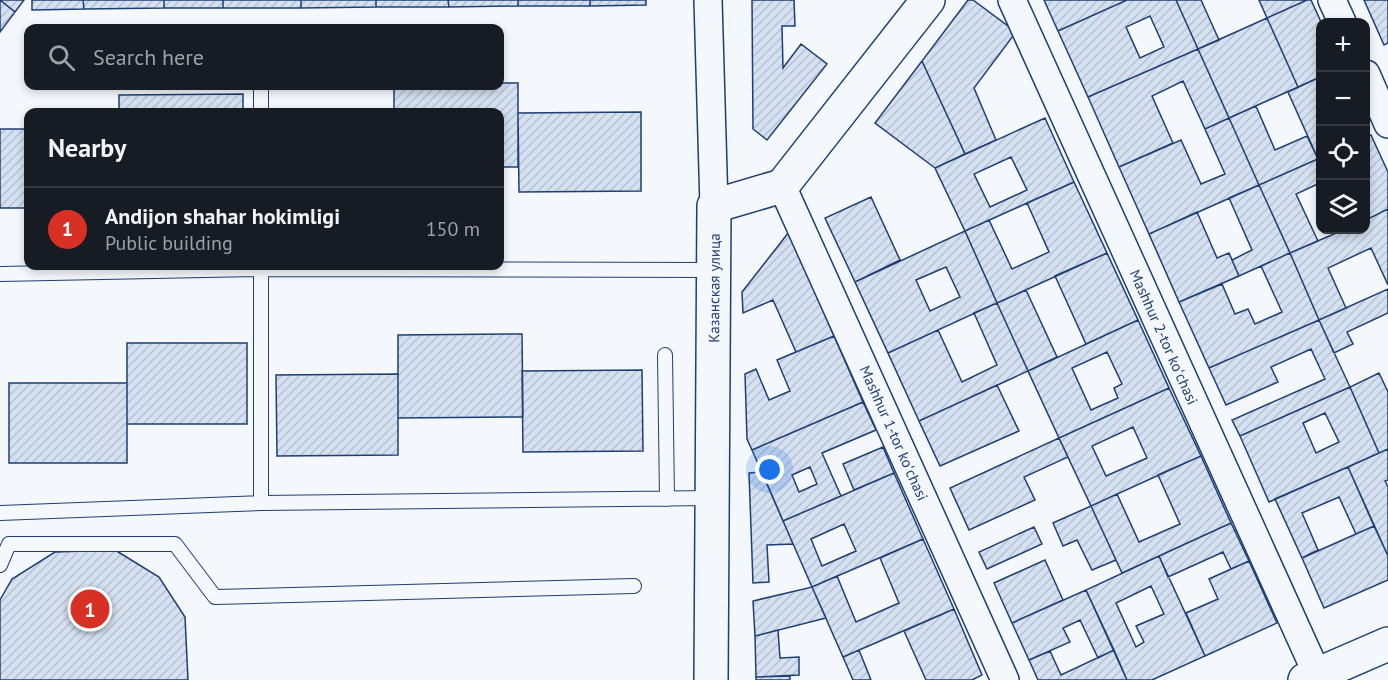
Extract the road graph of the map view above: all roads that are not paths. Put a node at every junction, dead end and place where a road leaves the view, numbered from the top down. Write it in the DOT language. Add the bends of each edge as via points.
graph roads {
  1 [pos="708,0"];
  2 [pos="928,0"];
  3 [pos="1012,0"];
  4 [pos="1332,0"];
  5 [pos="1340,18"];
  6 [pos="1370,85"];
  7 [pos="261,90"];
  8 [pos="261,108"];
  9 [pos="1388,124"];
  10 [pos="782,186"];
  11 [pos="714,206"];
  12 [pos="504,269"];
  13 [pos="149,270"];
  14 [pos="261,270"];
  15 [pos="713,270"];
  16 [pos="0,274"];
  17 [pos="665,355"];
  18 [pos="712,498"];
  19 [pos="668,499"];
  20 [pos="261,503"];
  21 [pos="0,513"];
  22 [pos="0,565"];
  23 [pos="634,586"];
  24 [pos="1388,644"];
  25 [pos="1311,677"];
  26 [pos="711,680"];
  27 [pos="1005,680"];
  1 -- 11 [label="street"];
  2 -- 10 [label="street"];
  3 -- 25 [label="street, Mashhur 2-tor koʻchasi"];
  4 -- 5 [label="street"];
  6 -- 9 [label="street"];
  7 -- 8 [label="lane"];
  10 -- 11 [label="street"];
  10 -- 27 [label="street, Mashhur 1-tor koʻchasi"];
  11 -- 15 [label="street, Казанская улица"];
  12 -- 15 [label="lane"];
  13 -- 16 [label="lane"];
  14 -- 20 [label="lane"];
  15 -- 18 [label="street, Казанская улица"];
  17 -- 19 [label="lane"];
  18 -- 19 [label="lane"];
  18 -- 26 [label="street, Казанская улица"];
  19 -- 20 [label="lane"];
  20 -- 21 [label="lane"];
  22 -- 23 [label="lane" via="9,544 175,544 215,597"];
  24 -- 25 [label="street"];
}
